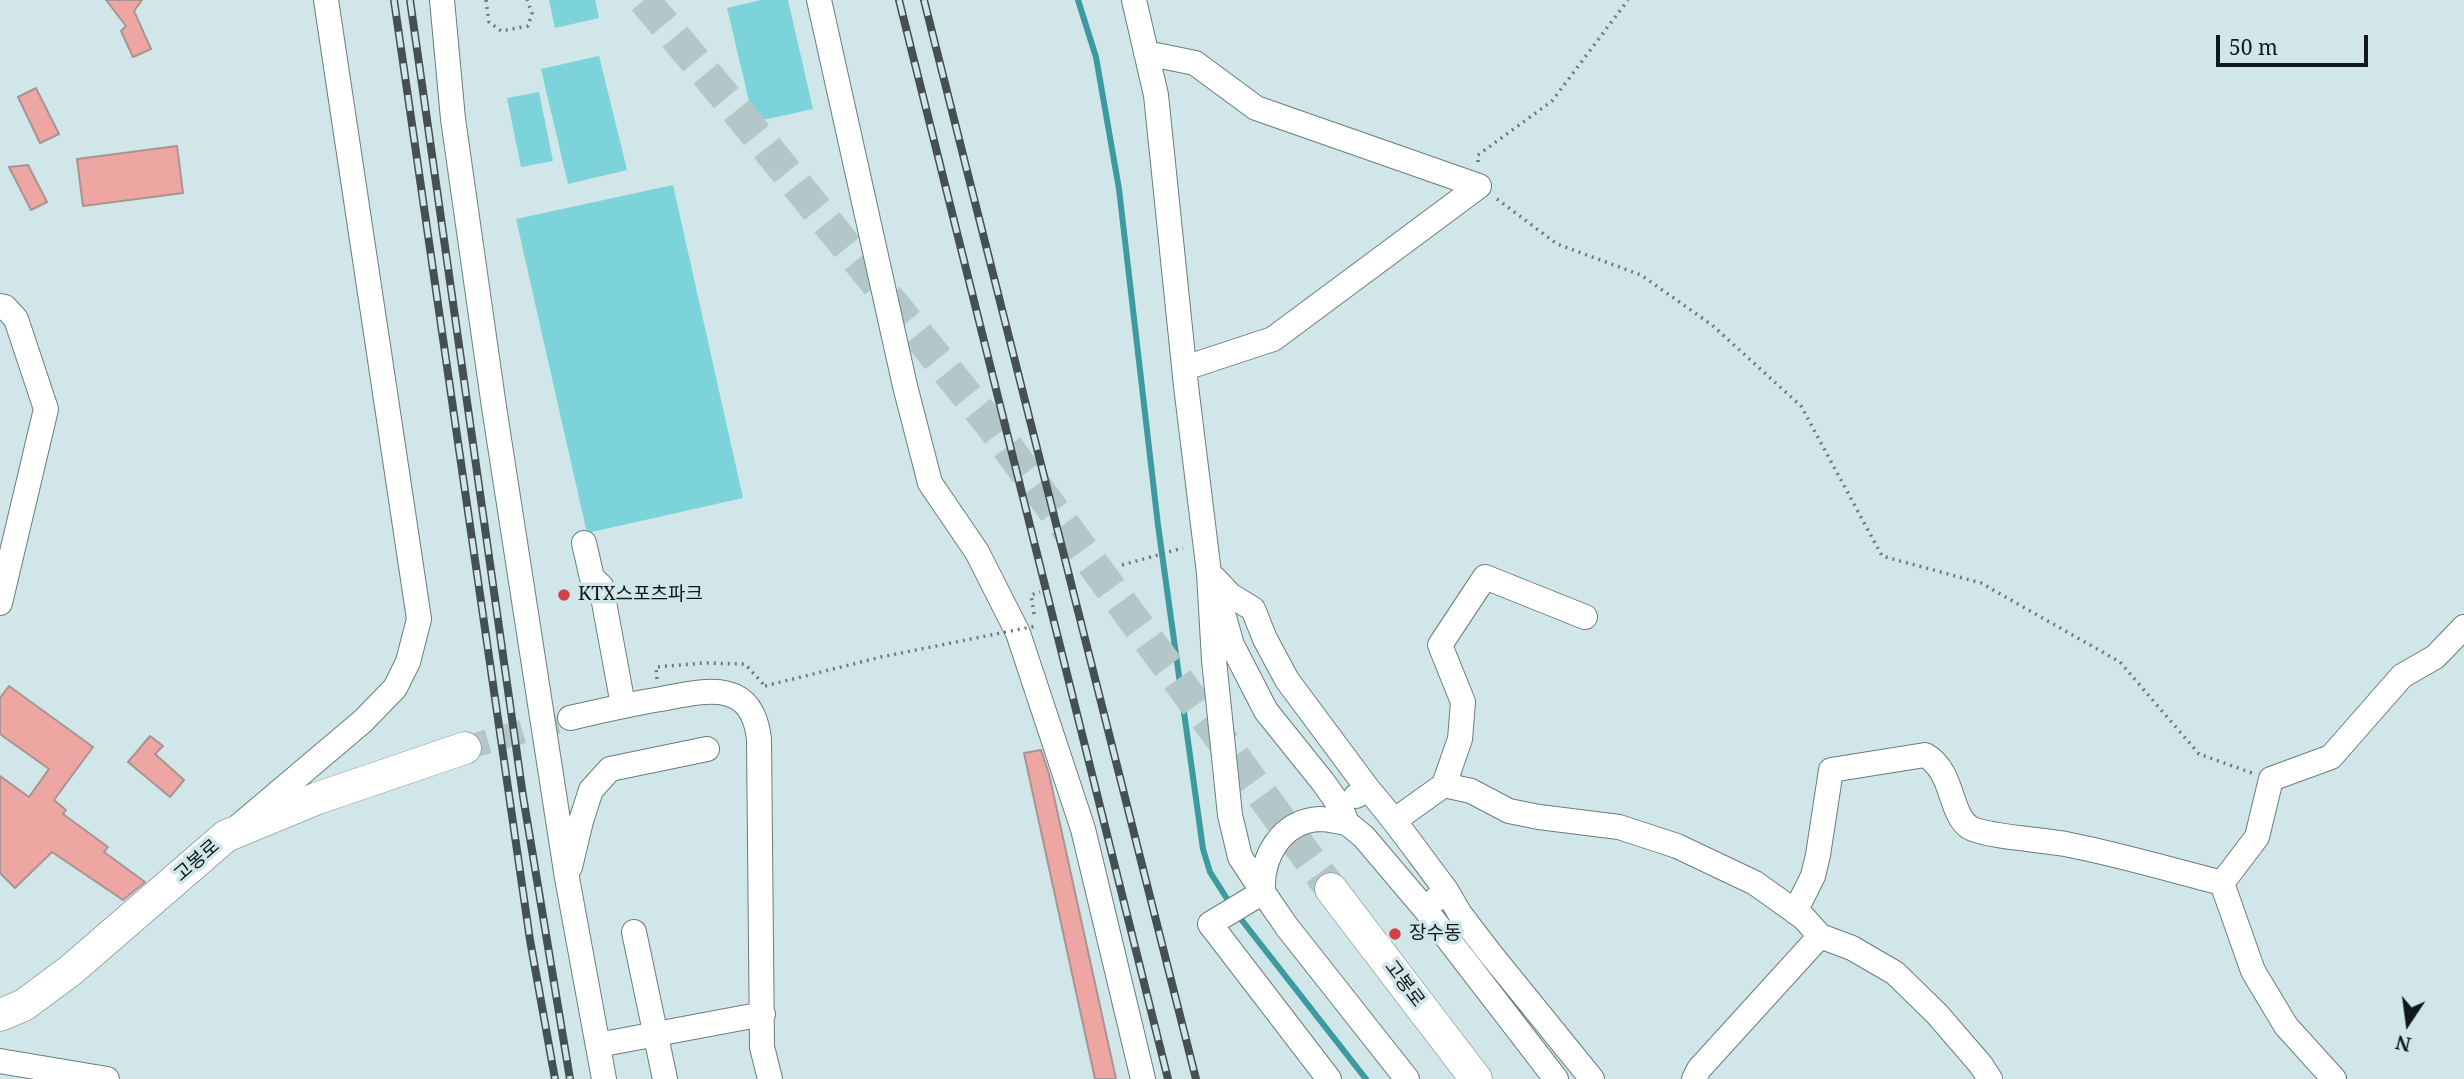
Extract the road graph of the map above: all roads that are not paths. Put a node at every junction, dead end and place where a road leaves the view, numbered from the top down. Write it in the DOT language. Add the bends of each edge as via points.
graph roads {
  1 [pos="326,0"];
  2 [pos="442,0"];
  3 [pos="819,0"];
  4 [pos="1133,0"];
  5 [pos="1146,53"];
  6 [pos="0,306"];
  7 [pos="1185,368"];
  8 [pos="584,543"];
  9 [pos="1209,573"];
  10 [pos="0,603"];
  11 [pos="1586,617"];
  12 [pos="2464,627"];
  13 [pos="622,705"];
  14 [pos="570,718"];
  15 [pos="465,748"];
  16 [pos="707,749"];
  17 [pos="1444,785"];
  18 [pos="1368,789"];
  19 [pos="1344,815"];
  20 [pos="1395,820"];
  21 [pos="226,836"];
  22 [pos="567,877"];
  23 [pos="2222,883"];
  24 [pos="1331,888"];
  25 [pos="1446,890"];
  26 [pos="1257,895"];
  27 [pos="1425,909"];
  28 [pos="1795,912"];
  29 [pos="634,932"];
  30 [pos="1820,936"];
  31 [pos="762,1014"];
  32 [pos="0,1015"];
  33 [pos="656,1033"];
  34 [pos="598,1045"];
  35 [pos="0,1061"];
  36 [pos="107,1079"];
  37 [pos="604,1079"];
  38 [pos="665,1079"];
  39 [pos="770,1079"];
  40 [pos="1143,1079"];
  41 [pos="1329,1079"];
  42 [pos="1407,1079"];
  43 [pos="1476,1079"];
  44 [pos="1556,1079"];
  45 [pos="1592,1079"];
  46 [pos="1694,1079"];
  47 [pos="1990,1079"];
  48 [pos="2334,1079"];
  1 -- 21 [label="street" via="419,619 408,662 381,704"];
  2 -- 22 [label="street" via="453,119"];
  3 -- 40 [label="street" via="930,483 977,552 1018,633 1083,829"];
  4 -- 5 [label="street"];
  5 -- 7 [label="street" via="1156,95"];
  5 -- 7 [label="street" via="1195,63 1256,108 1479,186 1273,339"];
  6 -- 10 [label="street" via="16,319 46,409"];
  7 -- 9 [label="street"];
  8 -- 13 [label="street" via="592,578 601,586"];
  9 -- 18 [label="street" via="1230,595 1253,609 1287,680"];
  9 -- 19 [label="street" via="1232,645 1266,711"];
  9 -- 26 [label="street" via="1230,815 1240,857"];
  11 -- 17 [label="street" via="1485,577 1440,645 1463,702 1460,738"];
  12 -- 23 [label="street" via="2435,657 2402,676 2330,758 2271,779 2258,836"];
  13 -- 14 [label="street"];
  13 -- 31 [label="street" via="716,691 737,698 754,717 759,739"];
  15 -- 21 [label="main road, 고봉로" via="318,798"];
  16 -- 22 [label="street" via="610,769 591,790"];
  17 -- 20 [label="street"];
  17 -- 28 [label="street" via="1471,792 1509,811 1619,827 1677,846 1755,883"];
  18 -- 19 [label="street"];
  18 -- 20 [label="street"];
  19 -- 26 [label="street" via="1301,823 1274,842"];
  19 -- 27 [label="street"];
  20 -- 25 [label="street"];
  21 -- 32 [label="main road, 고봉로" via="71,970 23,1005"];
  22 -- 34 [label="street"];
  23 -- 28 [label="street" via="2069,845 1968,827 1934,760 1912,755 1831,770 1813,876"];
  23 -- 48 [label="street" via="2253,971 2286,1026"];
  24 -- 43 [label="main road, 고봉로"];
  25 -- 27 [label="street"];
  25 -- 45 [label="street" via="1489,952"];
  26 -- 41 [label="street" via="1210,924"];
  26 -- 42 [label="street"];
  27 -- 44 [label="street"];
  28 -- 30 [label="street"];
  29 -- 33 [label="street"];
  30 -- 46 [label="street"];
  30 -- 47 [label="street" via="1895,973 1937,1014"];
  31 -- 33 [label="street"];
  31 -- 39 [label="street" via="762,1047"];
  33 -- 34 [label="street"];
  33 -- 38 [label="street"];
  34 -- 37 [label="street"];
  35 -- 36 [label="street"];
}
